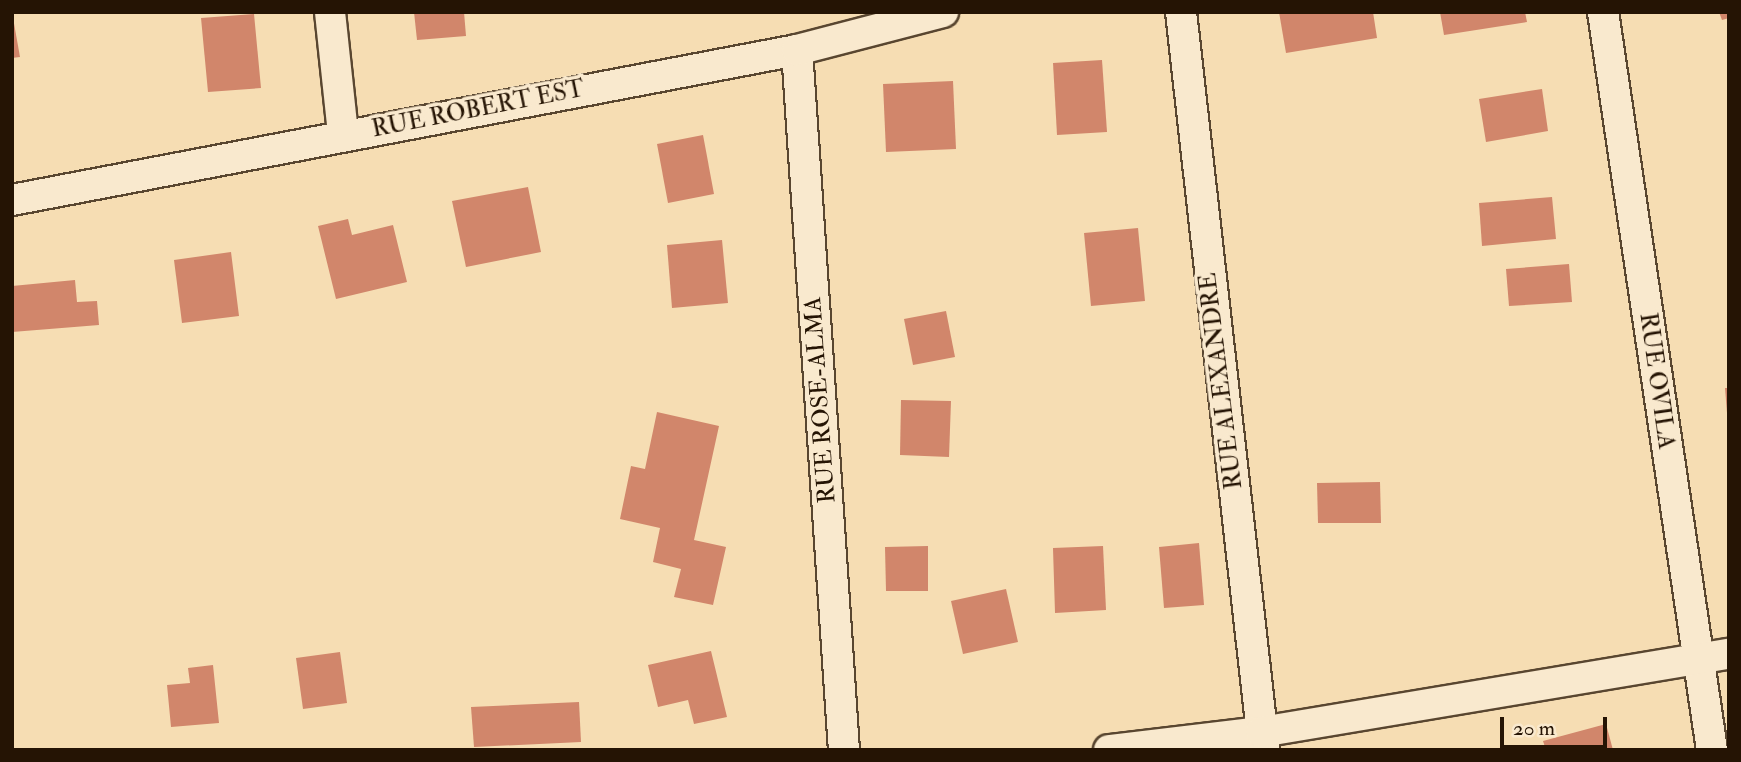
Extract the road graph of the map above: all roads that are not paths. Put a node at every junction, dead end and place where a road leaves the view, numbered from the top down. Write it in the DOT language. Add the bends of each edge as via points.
graph roads {
  1 [pos="330,12"];
  2 [pos="943,12"];
  3 [pos="1181,12"];
  4 [pos="1603,12"];
  5 [pos="864,21"];
  6 [pos="797,50"];
  7 [pos="343,134"];
  8 [pos="12,200"];
  9 [pos="1729,654"];
  10 [pos="1698,658"];
  11 [pos="1262,741"];
  12 [pos="844,750"];
  13 [pos="1109,750"];
  14 [pos="1712,750"];
  1 -- 7 [label="street"];
  2 -- 5 [label="street, RUE ROBERT EST"];
  3 -- 11 [label="street, RUE ALEXANDRE"];
  4 -- 10 [label="street, RUE OVILA"];
  5 -- 6 [label="street, RUE ROBERT EST"];
  6 -- 7 [label="street, RUE ROBERT EST"];
  6 -- 12 [label="street, RUE ROSE-ALMA"];
  7 -- 8 [label="street, RUE ROBERT EST"];
  9 -- 10 [label="street"];
  10 -- 11 [label="street"];
  10 -- 14 [label="street, RUE OVILA"];
  11 -- 13 [label="street"];
}
